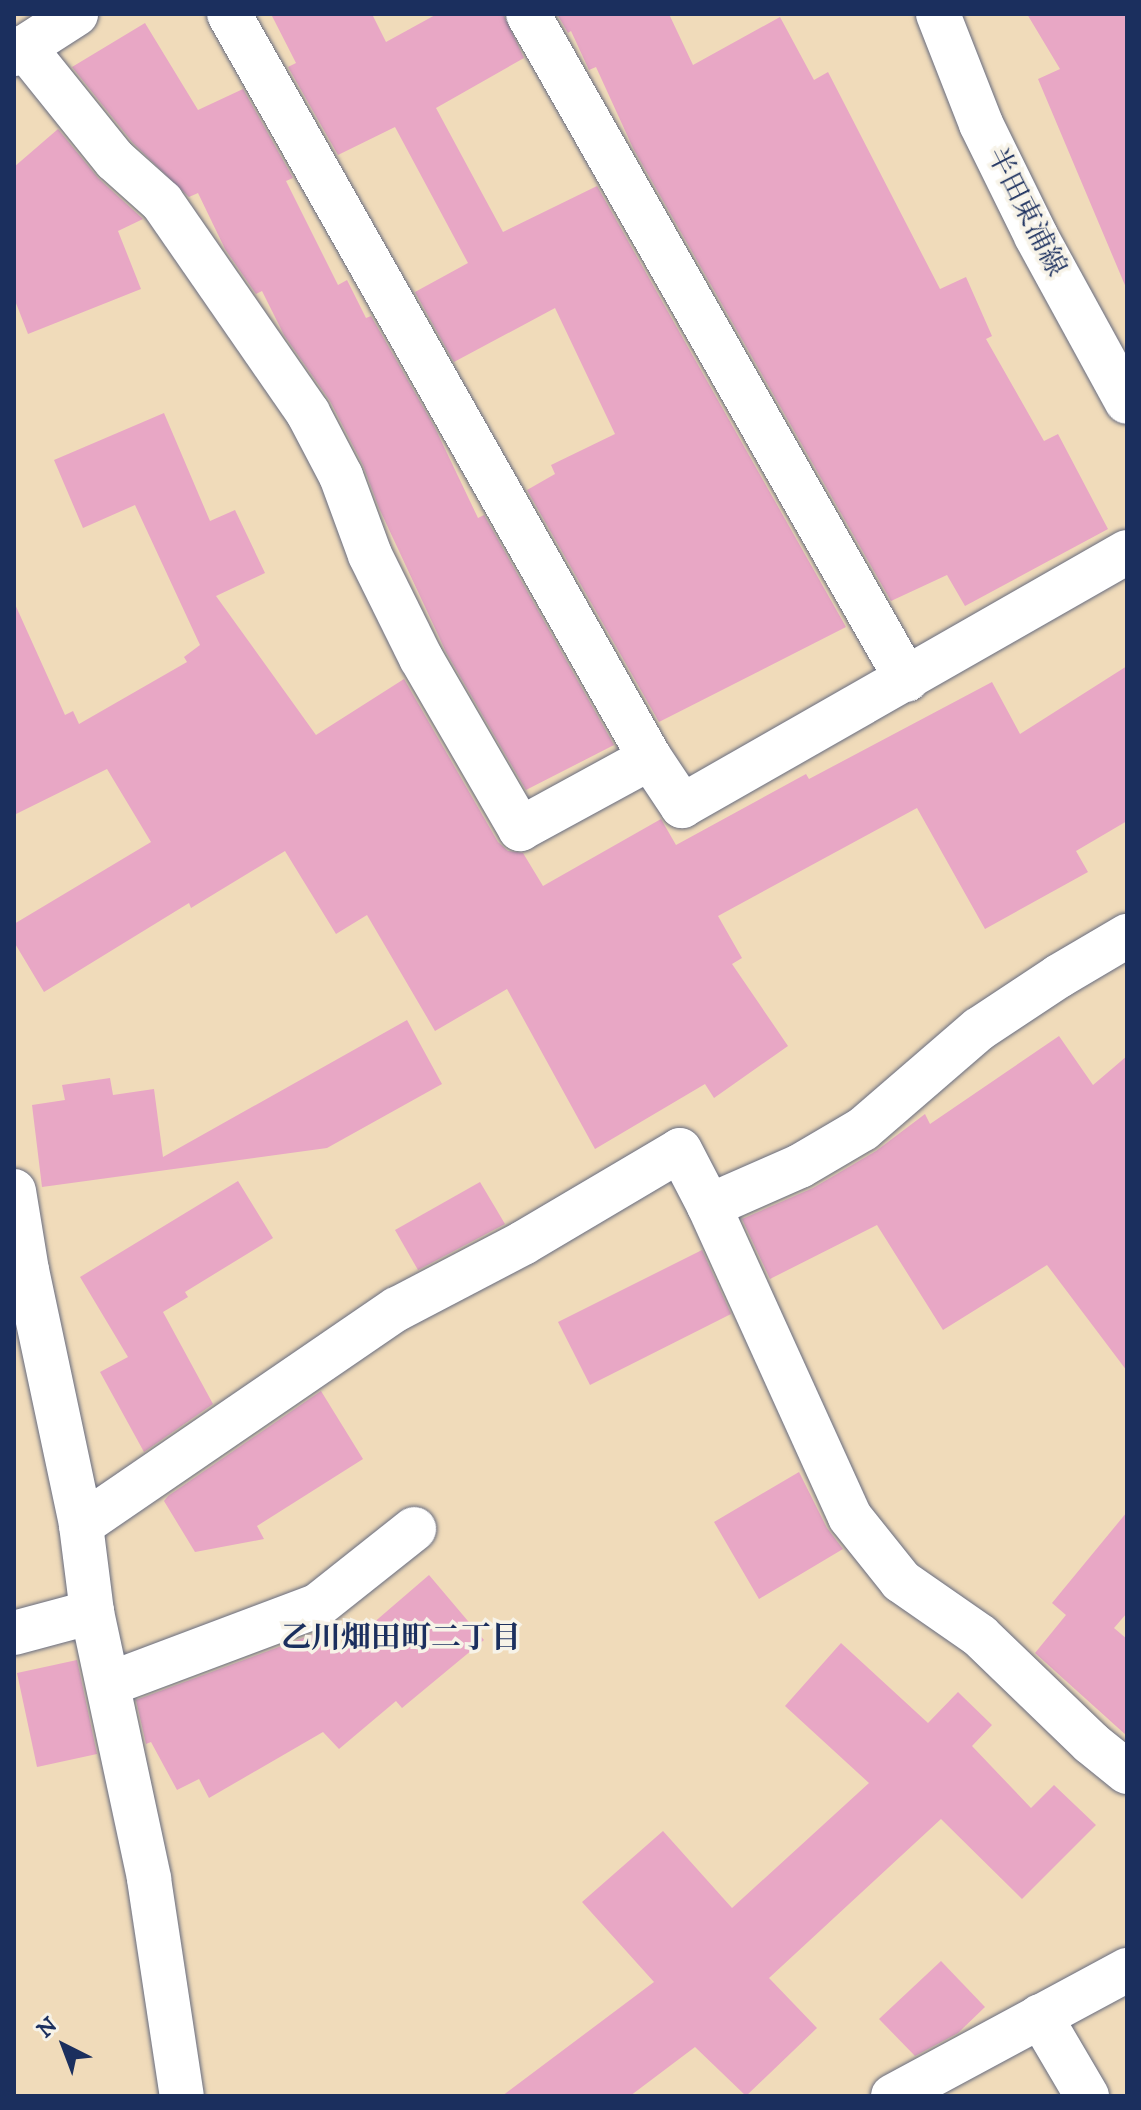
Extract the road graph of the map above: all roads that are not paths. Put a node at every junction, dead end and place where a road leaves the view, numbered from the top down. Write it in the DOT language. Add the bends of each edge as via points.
graph roads {
  1 [pos="76,14"];
  2 [pos="229,14"];
  3 [pos="528,14"];
  4 [pos="938,14"];
  5 [pos="19,50"];
  6 [pos="1127,402"];
  7 [pos="1127,552"];
  8 [pos="907,680"];
  9 [pos="650,758"];
  10 [pos="1127,936"];
  11 [pos="14,1191"];
  12 [pos="709,1206"];
  13 [pos="81,1525"];
  14 [pos="414,1529"];
  15 [pos="92,1612"];
  16 [pos="14,1633"];
  17 [pos="109,1684"];
  18 [pos="1127,1772"];
  19 [pos="1127,1970"];
  20 [pos="1040,2016"];
  21 [pos="182,2096"];
  22 [pos="893,2096"];
  23 [pos="1087,2096"];
  1 -- 5 [label="street"];
  2 -- 9 [label="street"];
  3 -- 8 [label="street"];
  4 -- 6 [label="street, 半田東浦線" via="981,124"];
  5 -- 9 [label="street" via="115,160 162,202 308,413 421,658 520,829"];
  7 -- 8 [label="street"];
  8 -- 9 [label="street" via="682,806"];
  10 -- 12 [label="street" via="979,1029 863,1129 800,1166"];
  11 -- 13 [label="street"];
  12 -- 13 [label="street" via="680,1150 523,1243 397,1309"];
  12 -- 18 [label="street" via="850,1517 901,1581 980,1636"];
  13 -- 15 [label="street"];
  14 -- 17 [label="street" via="317,1606"];
  15 -- 16 [label="street"];
  15 -- 17 [label="street"];
  17 -- 21 [label="street" via="149,1879"];
  19 -- 20 [label="street"];
  20 -- 22 [label="street"];
  20 -- 23 [label="street"];
}
